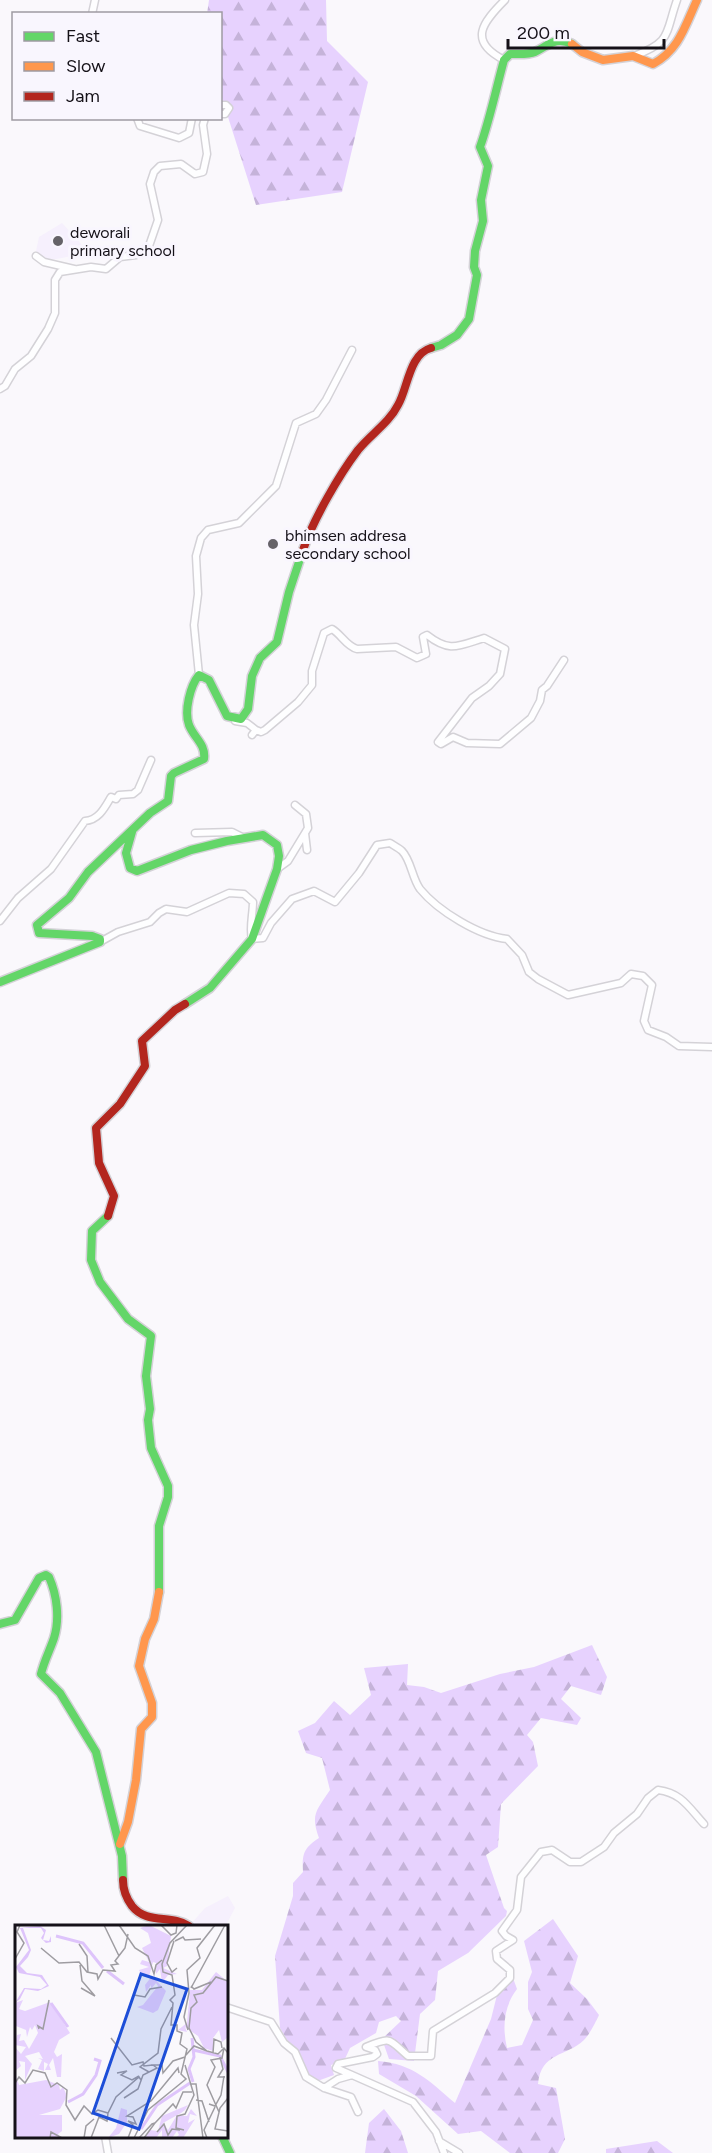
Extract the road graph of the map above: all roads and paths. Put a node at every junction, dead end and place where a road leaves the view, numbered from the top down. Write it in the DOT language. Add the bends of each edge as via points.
graph roads {
  1 [pos="505,0"];
  2 [pos="677,0"];
  3 [pos="697,0"];
  4 [pos="633,56"];
  5 [pos="504,60"];
  6 [pos="222,105"];
  7 [pos="222,114"];
  8 [pos="138,120"];
  9 [pos="192,120"];
  10 [pos="204,120"];
  11 [pos="36,256"];
  12 [pos="78,270"];
  13 [pos="352,350"];
  14 [pos="0,389"];
  15 [pos="564,660"];
  16 [pos="199,675"];
  17 [pos="227,716"];
  18 [pos="151,760"];
  19 [pos="295,805"];
  20 [pos="132,832"];
  21 [pos="195,833"];
  22 [pos="304,833"];
  23 [pos="242,837"];
  24 [pos="307,850"];
  25 [pos="277,869"];
  26 [pos="0,921"];
  27 [pos="252,939"];
  28 [pos="100,942"];
  29 [pos="0,982"];
  30 [pos="712,1047"];
  31 [pos="0,1624"];
  32 [pos="704,1824"];
  33 [pos="120,1844"];
  34 [pos="188,1925"];
  35 [pos="228,2008"];
  36 [pos="352,2075"];
  37 [pos="324,2088"];
  38 [pos="358,2112"];
  39 [pos="105,2138"];
  40 [pos="223,2138"];
  41 [pos="439,2141"];
  42 [pos="108,2153"];
  43 [pos="230,2153"];
  44 [pos="444,2153"];
  45 [pos="459,2153"];
  1 -- 5 [label="street" via="482,28 484,41 493,54"];
  2 -- 4 [label="street" via="666,37 653,49"];
  3 -- 4 [label="street" via="670,55 653,64"];
  4 -- 5 [label="street" via="603,60 582,52 570,42 558,40 533,52 510,54"];
  5 -- 17 [label="street" via="480,147 488,166 469,319 457,335 424,350 415,362 398,406 359,449 322,507 305,543 277,642 260,658 252,676 248,709 241,719"];
  6 -- 7 [label="street" via="229,108"];
  8 -- 9 [label="street" via="140,126 178,138 189,133"];
  10 -- 12 [label="street" via="207,154 203,172 195,174 181,164 160,166 154,172 150,184 158,220 149,246 136,255 120,257 106,269"];
  11 -- 12 [label="street" via="44,262"];
  12 -- 14 [label="street" via="60,272 56,280 55,313 48,329 31,356"];
  13 -- 16 [label="street" via="316,414 296,423 276,486 239,523 208,530 201,538 196,556 198,594 194,625"];
  15 -- 17 [label="street" via="542,690 531,718 500,744 467,743 453,737 441,744 438,741 472,698 500,674 505,649 484,638 451,647 427,635 423,637 426,654 417,658 396,647 351,647 332,629 324,633 312,671 312,685 266,730 254,732 248,723"];
  16 -- 17 [label="street" via="209,680"];
  16 -- 20 [label="street" via="191,686 188,723 204,749 204,759 174,772 168,801"];
  18 -- 26 [label="street" via="138,790 116,799 111,797 103,812 86,820 51,869 18,898"];
  19 -- 22 [label="street" via="306,814 308,828"];
  20 -- 23 [label="street" via="126,850 128,864 133,871 140,872 170,857"];
  20 -- 28 [label="street" via="88,872 69,898 37,925 39,933 92,936"];
  21 -- 23 [label="street" via="232,832"];
  22 -- 24 [label="street"];
  22 -- 25 [label="street" via="288,861"];
  23 -- 25 [label="street" via="263,835 276,845"];
  25 -- 27 [label="street"];
  27 -- 28 [label="street" via="253,902 244,894 229,893 187,912 166,909 150,922"];
  27 -- 30 [label="street" via="263,938 292,899 314,891 336,902 377,845 390,843 403,851 419,888 436,905 479,932 507,939 538,979 568,995 621,983 631,974 643,976 651,985 644,1021 648,1030 679,1046"];
  27 -- 33 [label="street" via="210,988 175,1010 142,1041 145,1066 120,1104 96,1128 99,1163 114,1196 110,1214 92,1232 91,1260 100,1282 128,1319 151,1336 146,1376 148,1420 152,1448 168,1489 159,1526 160,1587 139,1666 152,1703 152,1717 141,1729 132,1801"];
  28 -- 29 [label="street"];
  31 -- 33 [label="street" via="15,1620 39,1578 49,1577 56,1607 56,1632 41,1674 60,1693 96,1752"];
  32 -- 36 [label="street" via="682,1798 658,1790 604,1847 581,1862 570,1862 552,1850 541,1852 521,1876 517,1910 502,1931 513,1941 496,1951 497,1959 510,1970 510,1978 495,1993 433,2031 431,2056 408,2056 384,2039 366,2047 375,2050 377,2054 373,2057 338,2064 336,2068"];
  33 -- 34 [label="street" via="123,1888 134,1909 144,1917"];
  35 -- 37 [label="street" via="271,2022 295,2052 306,2077"];
  36 -- 37 [label="street"];
  36 -- 41 [label="street" via="413,2102"];
  37 -- 38 [label="street" via="351,2097"];
  39 -- 42 [label="street"];
  40 -- 43 [label="street"];
  41 -- 44 [label="street"];
  41 -- 45 [label="street"];
}
